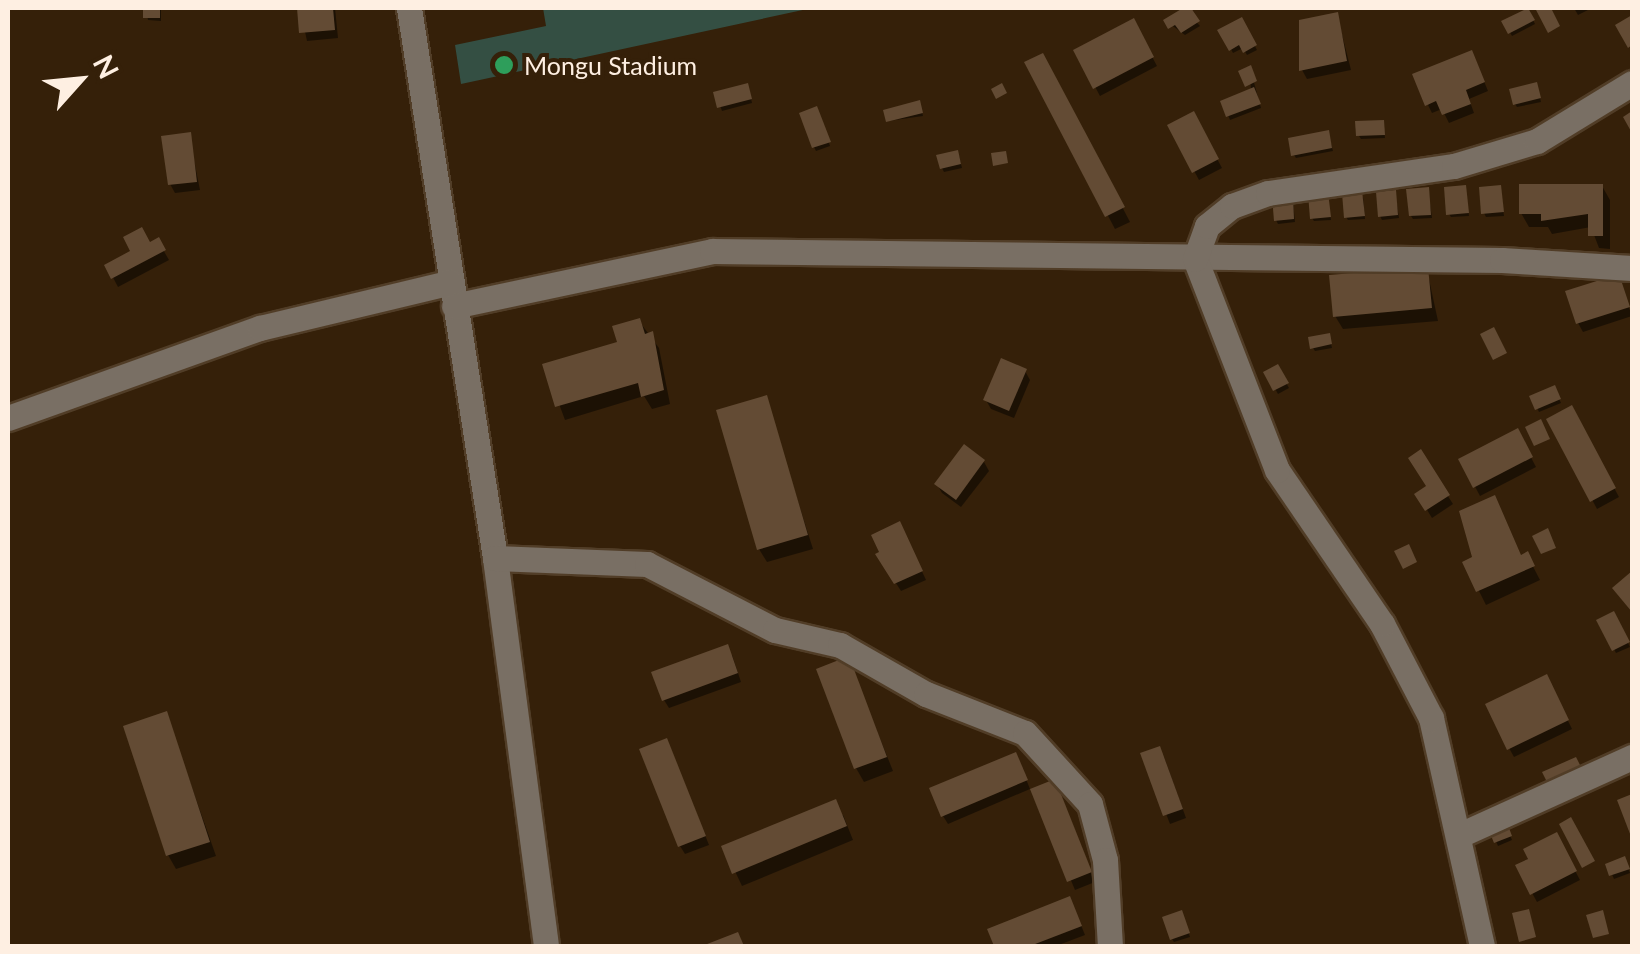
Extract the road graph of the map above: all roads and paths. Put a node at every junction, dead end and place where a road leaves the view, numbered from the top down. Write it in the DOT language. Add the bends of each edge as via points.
graph roads {
  1 [pos="409,8"];
  2 [pos="1632,83"];
  3 [pos="1196,259"];
  4 [pos="1632,268"];
  5 [pos="452,294"];
  6 [pos="8,418"];
  7 [pos="495,558"];
  8 [pos="1632,758"];
  9 [pos="1462,834"];
  10 [pos="546,946"];
  11 [pos="1110,946"];
  12 [pos="1482,946"];
  1 -- 5 [label="street"];
  2 -- 3 [label="street" via="1537,142 1454,166 1268,193 1232,206 1208,226"];
  3 -- 4 [label="street" via="1502,260"];
  3 -- 5 [label="street" via="712,251"];
  3 -- 9 [label="street" via="1277,470 1382,624 1431,718"];
  5 -- 6 [label="street" via="260,328"];
  5 -- 7 [label="street"];
  7 -- 10 [label="street"];
  7 -- 11 [label="street" via="647,564 774,630 840,645 926,694 1026,732 1090,804 1105,860"];
  8 -- 9 [label="street"];
  9 -- 12 [label="street"];
}
